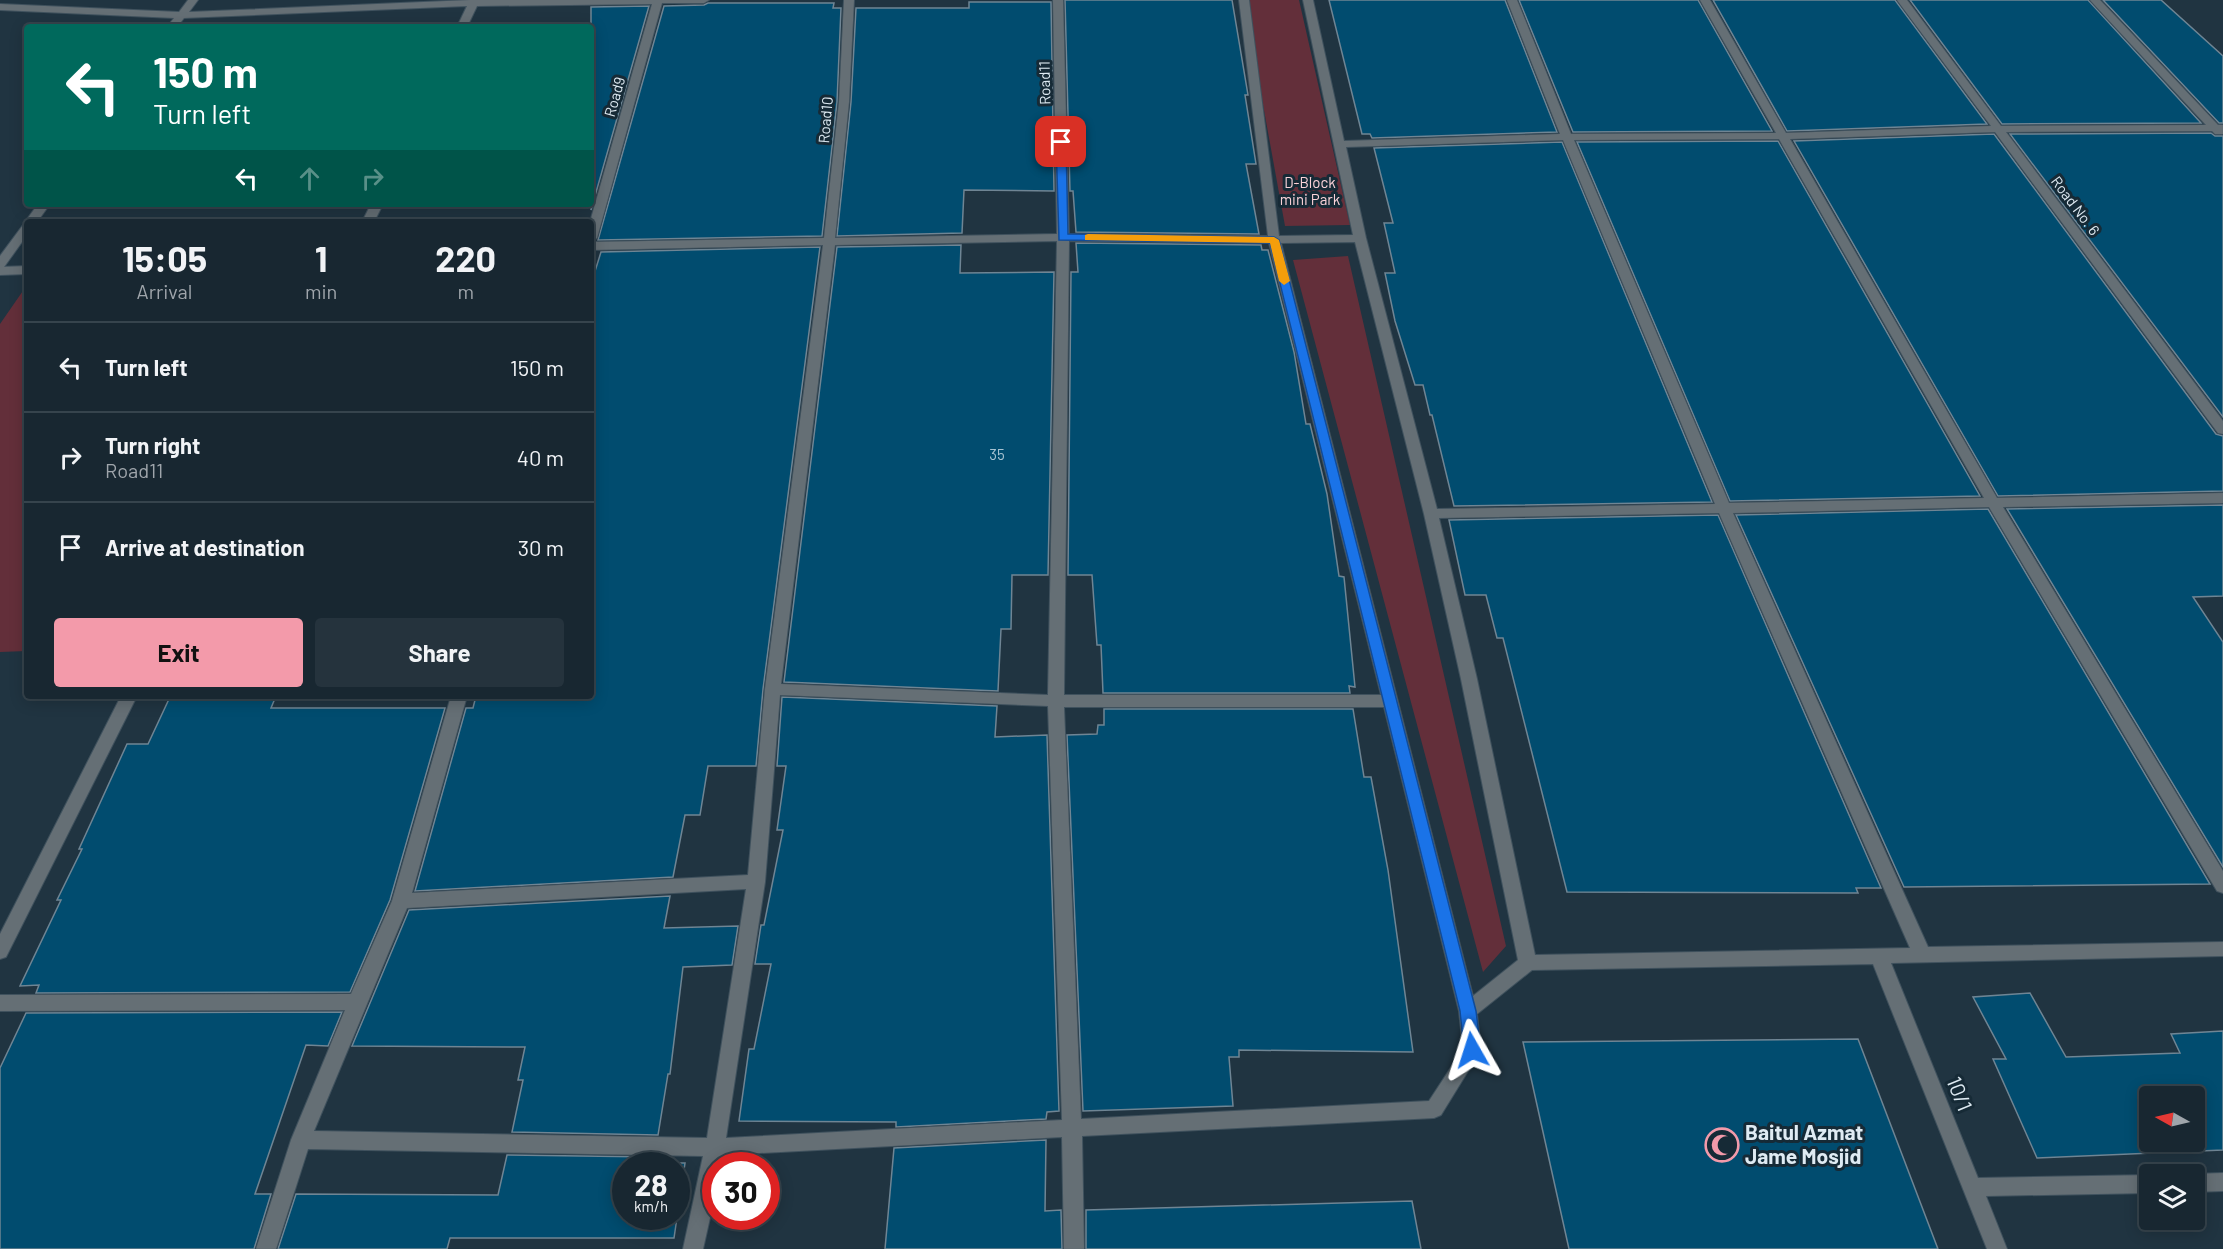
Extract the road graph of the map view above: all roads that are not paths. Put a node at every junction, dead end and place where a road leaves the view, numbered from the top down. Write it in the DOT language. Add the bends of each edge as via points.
graph roads {
  1 [pos="193,0"];
  2 [pos="658,0"];
  3 [pos="704,0"];
  4 [pos="849,0"];
  5 [pos="1058,0"];
  6 [pos="1244,0"];
  7 [pos="1308,0"];
  8 [pos="1512,0"];
  9 [pos="1705,0"];
  10 [pos="1902,0"];
  11 [pos="2095,0"];
  12 [pos="474,2"];
  13 [pos="0,7"];
  14 [pos="181,15"];
  15 [pos="174,24"];
  16 [pos="463,24"];
  17 [pos="1999,129"];
  18 [pos="2220,130"];
  19 [pos="1782,136"];
  20 [pos="1566,137"];
  21 [pos="1338,144"];
  22 [pos="594,227"];
  23 [pos="24,231"];
  24 [pos="1063,237"];
  25 [pos="1360,238"];
  26 [pos="1274,240"];
  27 [pos="829,243"];
  28 [pos="594,246"];
  29 [pos="0,264"];
  30 [pos="24,270"];
  31 [pos="0,271"];
  32 [pos="2223,430"];
  33 [pos="2223,498"];
  34 [pos="1994,504"];
  35 [pos="1724,508"];
  36 [pos="1431,514"];
  37 [pos="773,689"];
  38 [pos="127,699"];
  39 [pos="458,699"];
  40 [pos="1056,701"];
  41 [pos="1390,701"];
  42 [pos="756,882"];
  43 [pos="2223,886"];
  44 [pos="401,901"];
  45 [pos="2223,950"];
  46 [pos="0,952"];
  47 [pos="1922,954"];
  48 [pos="1879,956"];
  49 [pos="1528,963"];
  50 [pos="357,1002"];
  51 [pos="0,1003"];
  52 [pos="1468,1011"];
  53 [pos="1072,1127"];
  54 [pos="301,1140"];
  55 [pos="715,1147"];
  56 [pos="2223,1182"];
  57 [pos="2205,1183"];
  58 [pos="2139,1184"];
  59 [pos="1972,1187"];
  60 [pos="266,1249"];
  61 [pos="693,1249"];
  62 [pos="1074,1249"];
  63 [pos="1997,1249"];
  1 -- 14 [label="street"];
  2 -- 3 [label="street"];
  2 -- 12 [label="street"];
  2 -- 22 [label="street, Road9"];
  4 -- 27 [label="street, Road10" via="844,102"];
  5 -- 24 [label="street, Road11"];
  6 -- 26 [label="street"];
  7 -- 21 [label="street"];
  8 -- 20 [label="street"];
  9 -- 19 [label="street"];
  10 -- 17 [label="street, Road No. 6"];
  11 -- 18 [label="street"];
  12 -- 14 [label="street"];
  12 -- 16 [label="street"];
  13 -- 14 [label="street"];
  14 -- 15 [label="street"];
  17 -- 18 [label="street"];
  17 -- 19 [label="street"];
  17 -- 32 [label="street, Road No. 6"];
  19 -- 20 [label="street"];
  19 -- 34 [label="street"];
  20 -- 21 [label="street"];
  20 -- 35 [label="street"];
  21 -- 25 [label="street"];
  23 -- 29 [label="street"];
  24 -- 26 [label="street"];
  24 -- 27 [label="street"];
  24 -- 40 [label="street, Road11"];
  25 -- 26 [label="street"];
  25 -- 36 [label="street"];
  26 -- 41 [label="street"];
  27 -- 28 [label="street"];
  27 -- 37 [label="street, Road10"];
  30 -- 31 [label="street"];
  33 -- 34 [label="street"];
  34 -- 35 [label="street"];
  34 -- 43 [label="street"];
  35 -- 36 [label="street"];
  35 -- 47 [label="street"];
  36 -- 49 [label="street"];
  37 -- 40 [label="street"];
  37 -- 42 [label="street, Road10"];
  38 -- 46 [label="street"];
  39 -- 44 [label="street"];
  40 -- 41 [label="street"];
  40 -- 53 [label="street, Road11"];
  41 -- 52 [label="street"];
  42 -- 44 [label="street"];
  42 -- 55 [label="street, Road10"];
  44 -- 50 [label="street"];
  45 -- 47 [label="street"];
  47 -- 48 [label="street"];
  48 -- 49 [label="street"];
  48 -- 59 [label="street, 10/1"];
  49 -- 52 [label="street"];
  50 -- 51 [label="street"];
  50 -- 54 [label="street"];
  52 -- 53 [label="street" via="1472,1050 1434,1109"];
  53 -- 55 [label="street"];
  53 -- 62 [label="street, Road11"];
  54 -- 55 [label="street"];
  54 -- 60 [label="street"];
  55 -- 61 [label="street, Road10"];
  56 -- 57 [label="street"];
  58 -- 59 [label="street"];
  59 -- 63 [label="street, 10/1"];
}
